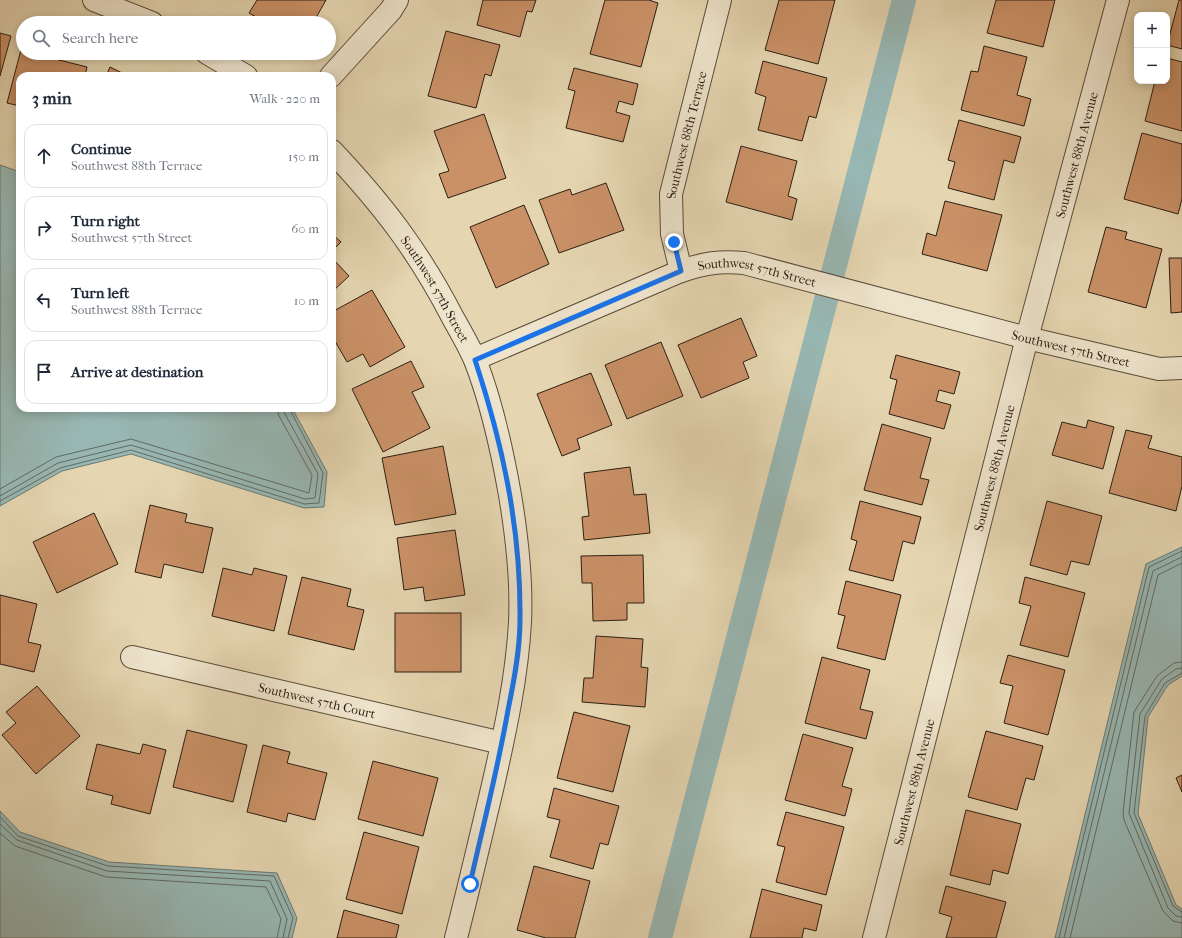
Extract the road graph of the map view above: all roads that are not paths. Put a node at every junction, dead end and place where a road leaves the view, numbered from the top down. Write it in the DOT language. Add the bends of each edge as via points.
graph roads {
  1 [pos="94,0"];
  2 [pos="397,0"];
  3 [pos="720,0"];
  4 [pos="1118,0"];
  5 [pos="134,16"];
  6 [pos="219,60"];
  7 [pos="239,72"];
  8 [pos="335,72"];
  9 [pos="336,155"];
  10 [pos="681,271"];
  11 [pos="1027,338"];
  12 [pos="475,360"];
  13 [pos="1182,368"];
  14 [pos="132,657"];
  15 [pos="502,743"];
  16 [pos="456,938"];
  17 [pos="874,938"];
  1 -- 5 [label="street"];
  2 -- 8 [label="street" via="391,10"];
  3 -- 10 [label="street, Southwest 88th Terrace" via="671,194 672,234"];
  4 -- 11 [label="street, Southwest 88th Avenue"];
  6 -- 7 [label="street"];
  9 -- 12 [label="street, Southwest 57th Street" via="360,180 407,239 434,281"];
  10 -- 11 [label="street, Southwest 57th Street" via="704,263 744,263"];
  10 -- 12 [label="street, Southwest 57th Street"];
  11 -- 13 [label="street, Southwest 57th Street" via="1159,369"];
  11 -- 17 [label="street, Southwest 88th Avenue"];
  12 -- 15 [label="street" via="493,416 505,468 519,565 520,621 514,679"];
  14 -- 15 [label="street, Southwest 57th Court"];
  15 -- 16 [label="street"];
}
